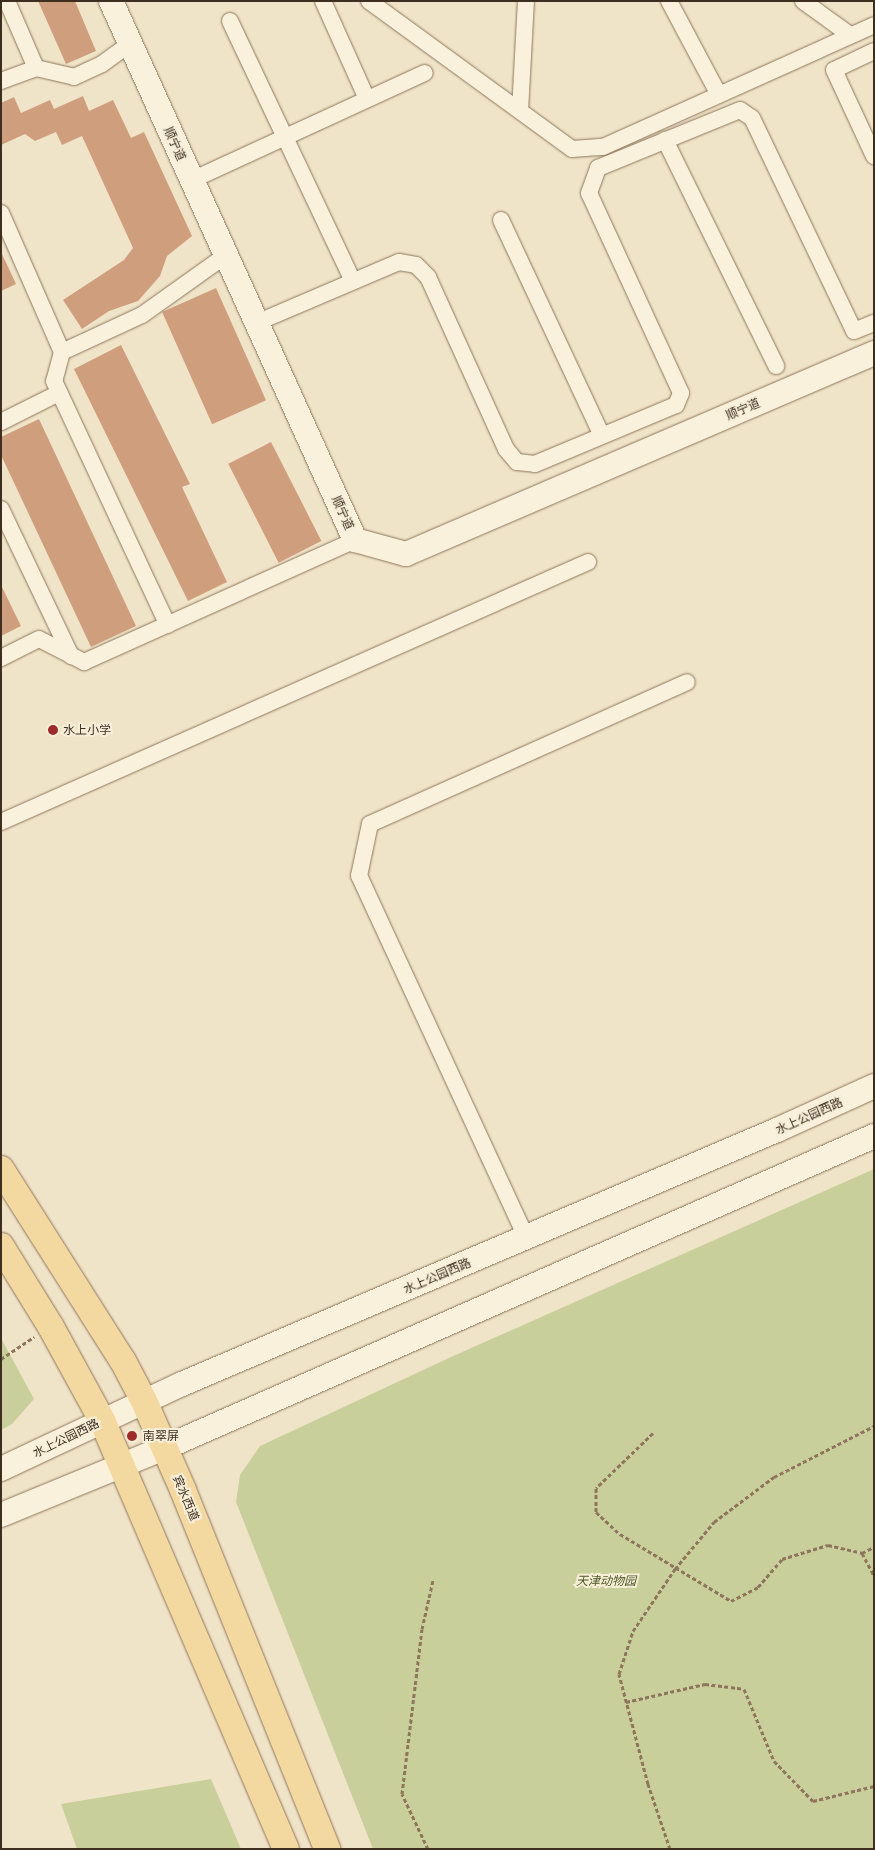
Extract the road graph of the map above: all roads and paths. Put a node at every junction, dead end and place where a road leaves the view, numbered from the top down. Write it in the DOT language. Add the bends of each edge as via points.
graph roads {
  1 [pos="7,1"];
  2 [pos="110,1"];
  3 [pos="323,1"];
  4 [pos="369,1"];
  5 [pos="526,1"];
  6 [pos="669,1"];
  7 [pos="803,1"];
  8 [pos="230,21"];
  9 [pos="874,24"];
  10 [pos="850,35"];
  11 [pos="130,44"];
  12 [pos="874,51"];
  13 [pos="36,68"];
  14 [pos="425,73"];
  15 [pos="1,81"];
  16 [pos="719,95"];
  17 [pos="367,99"];
  18 [pos="520,111"];
  19 [pos="285,137"];
  20 [pos="665,140"];
  21 [pos="874,156"];
  22 [pos="192,180"];
  23 [pos="1,213"];
  24 [pos="501,220"];
  25 [pos="226,255"];
  26 [pos="353,281"];
  27 [pos="256,323"];
  28 [pos="874,323"];
  29 [pos="62,352"];
  30 [pos="874,353"];
  31 [pos="776,366"];
  32 [pos="59,393"];
  33 [pos="1,422"];
  34 [pos="602,436"];
  35 [pos="1,509"];
  36 [pos="355,540"];
  37 [pos="588,562"];
  38 [pos="168,625"];
  39 [pos="71,656"];
  40 [pos="1,658"];
  41 [pos="687,682"];
  42 [pos="1,822"];
  43 [pos="874,1086"];
  44 [pos="874,1136"];
  45 [pos="1,1169"];
  46 [pos="526,1237"];
  47 [pos="1,1246"];
  48 [pos="51,1327"];
  49 [pos="1,1359"];
  50 [pos="144,1401"];
  51 [pos="102,1420"];
  52 [pos="874,1426"];
  53 [pos="653,1433"];
  54 [pos="164,1448"];
  55 [pos="123,1466"];
  56 [pos="1,1469"];
  57 [pos="1,1515"];
  58 [pos="874,1547"];
  59 [pos="862,1553"];
  60 [pos="676,1569"];
  61 [pos="874,1576"];
  62 [pos="433,1580"];
  63 [pos="626,1702"];
  64 [pos="874,1786"];
  65 [pos="286,1849"];
  66 [pos="327,1849"];
  67 [pos="428,1849"];
  68 [pos="670,1849"];
  1 -- 13 [label="street"];
  2 -- 11 [label="main road, 顺宁道"];
  3 -- 17 [label="street"];
  4 -- 18 [label="street"];
  5 -- 18 [label="street"];
  6 -- 16 [label="street"];
  7 -- 10 [label="street"];
  8 -- 19 [label="street"];
  9 -- 10 [label="street"];
  10 -- 16 [label="street"];
  11 -- 13 [label="street" via="102,64 74,77"];
  11 -- 22 [label="main road, 顺宁道"];
  12 -- 21 [label="street" via="834,70"];
  13 -- 15 [label="street"];
  14 -- 17 [label="street"];
  16 -- 18 [label="street" via="604,147 572,149"];
  17 -- 19 [label="street"];
  19 -- 22 [label="street"];
  19 -- 26 [label="street"];
  20 -- 28 [label="street" via="740,110 752,118 854,331"];
  20 -- 31 [label="street"];
  20 -- 34 [label="street" via="598,168 589,194 681,393 676,405"];
  22 -- 25 [label="main road, 顺宁道"];
  23 -- 29 [label="street"];
  24 -- 34 [label="street"];
  25 -- 27 [label="main road, 顺宁道"];
  25 -- 29 [label="street" via="142,315"];
  26 -- 27 [label="street"];
  26 -- 34 [label="street" via="398,262 416,265 428,277 506,449 517,462 535,464"];
  27 -- 36 [label="main road, 顺宁道"];
  29 -- 32 [label="street" via="54,381"];
  30 -- 36 [label="main road, 顺宁道" via="406,554"];
  32 -- 33 [label="street"];
  32 -- 38 [label="street"];
  35 -- 39 [label="street"];
  36 -- 38 [label="street"];
  37 -- 42 [label="street"];
  38 -- 39 [label="street" via="84,662"];
  39 -- 40 [label="street" via="39,639"];
  41 -- 46 [label="street" via="370,824 359,876"];
  43 -- 46 [label="main road, 水上公园西路"];
  44 -- 54 [label="main road"];
  45 -- 50 [label="main road, 宾水西道" via="123,1361"];
  46 -- 50 [label="main road, 水上公园西路"];
  47 -- 48 [label="main road"];
  48 -- 49 [label="path"];
  48 -- 51 [label="main road"];
  50 -- 51 [label="main road, 水上公园西路"];
  50 -- 54 [label="main road, 宾水西道"];
  51 -- 55 [label="main road"];
  51 -- 56 [label="main road, 水上公园西路"];
  52 -- 60 [label="path" via="774,1477 714,1522"];
  53 -- 60 [label="path" via="596,1488 596,1512 620,1534"];
  54 -- 55 [label="main road"];
  54 -- 66 [label="main road, 宾水西道"];
  55 -- 57 [label="main road"];
  55 -- 65 [label="main road"];
  58 -- 59 [label="path"];
  59 -- 60 [label="path" via="828,1544 782,1559 758,1587 731,1601"];
  59 -- 61 [label="path"];
  60 -- 63 [label="path" via="632,1631 619,1674"];
  62 -- 67 [label="path" via="422,1629 402,1794"];
  63 -- 64 [label="path" via="705,1684 744,1689 774,1760 813,1801"];
  63 -- 68 [label="path"];
}
